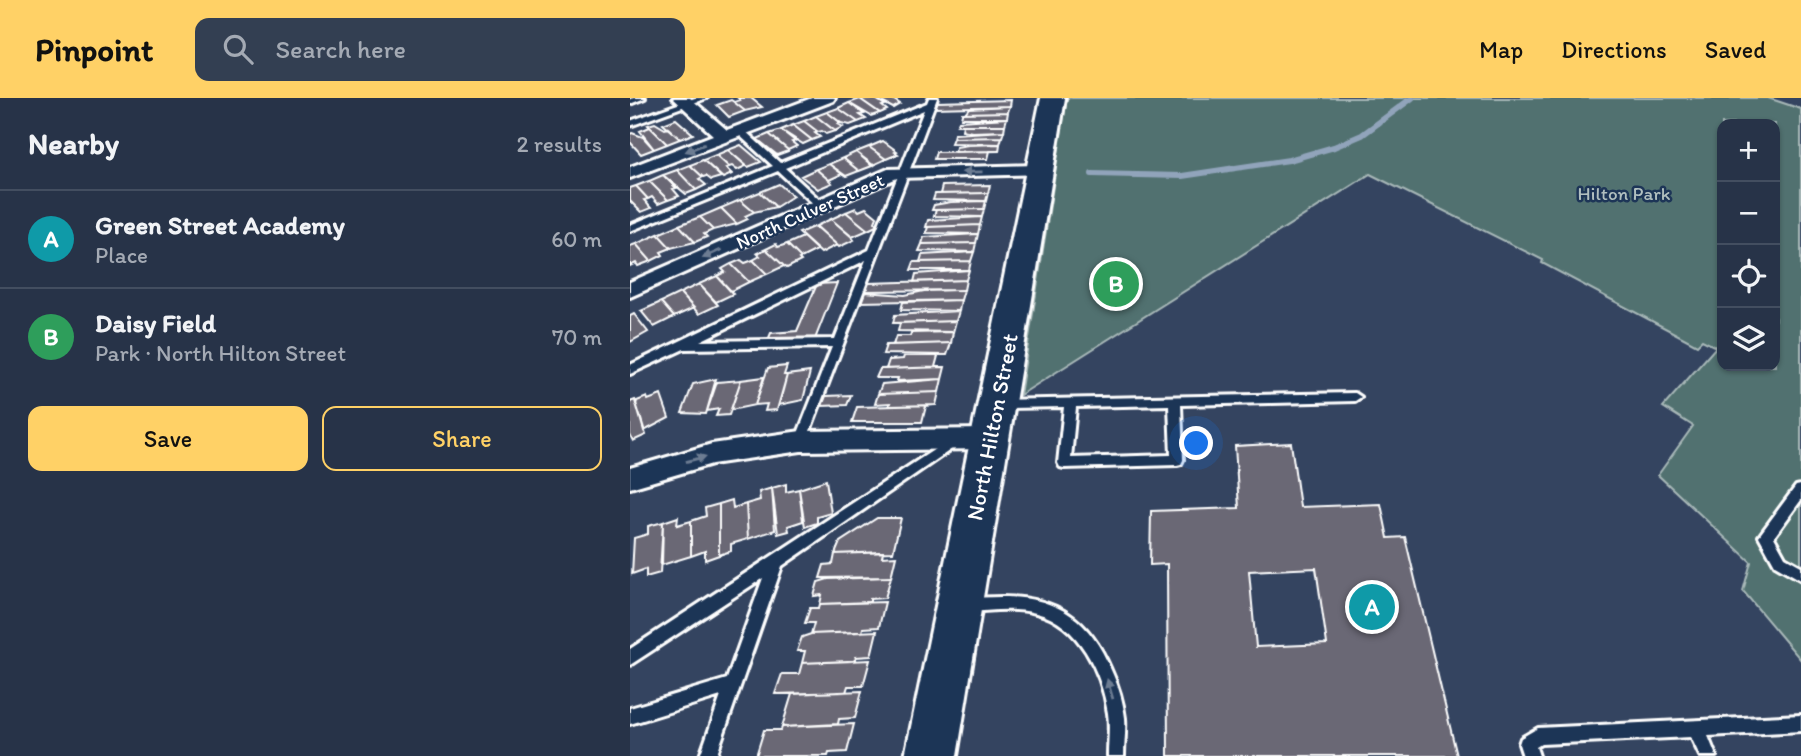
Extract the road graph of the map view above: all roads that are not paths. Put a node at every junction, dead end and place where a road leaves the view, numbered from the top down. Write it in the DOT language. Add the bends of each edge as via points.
graph roads {
  1 [pos="641,98"];
  2 [pos="827,98"];
  3 [pos="1053,98"];
  4 [pos="691,100"];
  5 [pos="630,102"];
  6 [pos="932,102"];
  7 [pos="630,124"];
  8 [pos="733,134"];
  9 [pos="779,167"];
  10 [pos="1040,170"];
  11 [pos="630,173"];
  12 [pos="904,173"];
  13 [pos="821,206"];
  14 [pos="630,228"];
  15 [pos="874,252"];
  16 [pos="630,290"];
  17 [pos="839,343"];
  18 [pos="681,345"];
  19 [pos="630,370"];
  20 [pos="1354,397"];
  21 [pos="1175,401"];
  22 [pos="1070,403"];
  23 [pos="982,428"];
  24 [pos="801,441"];
  25 [pos="630,478"];
  26 [pos="1801,490"];
  27 [pos="776,562"];
  28 [pos="1801,573"];
  29 [pos="959,605"];
  30 [pos="630,658"];
  31 [pos="733,685"];
  32 [pos="630,716"];
  33 [pos="1801,723"];
  34 [pos="1696,728"];
  35 [pos="708,756"];
  36 [pos="931,756"];
  37 [pos="1116,756"];
  38 [pos="1531,756"];
  39 [pos="1708,756"];
  1 -- 5 [label="lane"];
  2 -- 8 [label="street"];
  3 -- 10 [label="main road, North Hilton Street"];
  4 -- 7 [label="lane"];
  4 -- 8 [label="street"];
  6 -- 9 [label="lane"];
  6 -- 12 [label="lane"];
  8 -- 9 [label="lane"];
  8 -- 11 [label="street, one-way"];
  9 -- 13 [label="lane"];
  9 -- 14 [label="lane"];
  10 -- 12 [label="street, North Culver Street, one-way"];
  10 -- 23 [label="main road, North Hilton Street"];
  12 -- 13 [label="street, North Culver Street" via="894,173"];
  12 -- 15 [label="lane"];
  13 -- 16 [label="street, North Culver Street, one-way"];
  15 -- 17 [label="lane"];
  15 -- 18 [label="lane"];
  17 -- 18 [label="lane"];
  17 -- 24 [label="lane"];
  18 -- 19 [label="lane"];
  20 -- 21 [label="lane"];
  21 -- 22 [label="lane"];
  21 -- 22 [label="lane" via="1177,460 1065,463"];
  22 -- 23 [label="lane"];
  23 -- 24 [label="street"];
  23 -- 27 [label="lane"];
  23 -- 29 [label="main road, North Hilton Street"];
  25 -- 24 [label="street, one-way" via="712,454"];
  26 -- 28 [label="lane" via="1766,536 1780,561"];
  27 -- 30 [label="lane"];
  27 -- 31 [label="lane"];
  29 -- 36 [label="main road, North Hilton Street"];
  37 -- 29 [label="lane, one-way" via="1116,715 1109,683 1082,632 1059,614 1037,606"];
  31 -- 32 [label="lane"];
  31 -- 35 [label="lane"];
  33 -- 34 [label="lane"];
  34 -- 38 [label="lane" via="1538,736 1527,744"];
  34 -- 39 [label="lane"];
}
